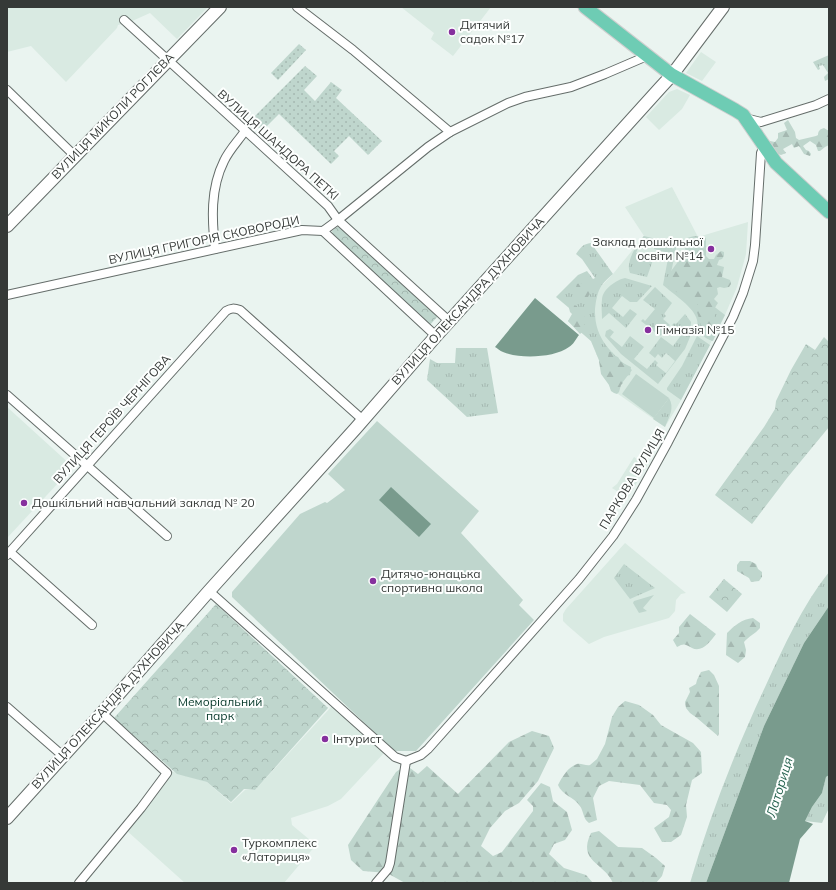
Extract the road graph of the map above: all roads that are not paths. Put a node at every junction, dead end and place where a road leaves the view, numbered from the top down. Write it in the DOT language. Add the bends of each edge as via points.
graph roads {
  1 [pos="220,7"];
  2 [pos="296,7"];
  3 [pos="585,7"];
  4 [pos="723,7"];
  5 [pos="124,20"];
  6 [pos="647,56"];
  7 [pos="167,60"];
  8 [pos="672,75"];
  9 [pos="7,90"];
  10 [pos="829,99"];
  11 [pos="745,118"];
  12 [pos="245,131"];
  13 [pos="450,132"];
  14 [pos="764,146"];
  15 [pos="75,156"];
  16 [pos="829,212"];
  17 [pos="338,220"];
  18 [pos="7,226"];
  19 [pos="323,231"];
  20 [pos="215,249"];
  21 [pos="7,294"];
  22 [pos="449,321"];
  23 [pos="436,336"];
  24 [pos="7,395"];
  25 [pos="363,420"];
  26 [pos="87,465"];
  27 [pos="167,536"];
  28 [pos="8,554"];
  29 [pos="209,591"];
  30 [pos="92,625"];
  31 [pos="7,707"];
  32 [pos="102,713"];
  33 [pos="63,756"];
  34 [pos="406,761"];
  35 [pos="7,818"];
  36 [pos="79,883"];
  37 [pos="376,883"];
  1 -- 7 [label="main road, ВУЛИЦЯ МИКОЛИ РОГЛЄВА"];
  2 -- 13 [label="street" via="353,50"];
  3 -- 6 [label="main road"];
  4 -- 8 [label="main road, ВУЛИЦЯ ОЛЕКСАНДРА ДУХНОВИЧА"];
  5 -- 7 [label="street, ВУЛИЦЯ ШАНДОРА ПЕТКІ"];
  6 -- 8 [label="main road"];
  6 -- 13 [label="street" via="571,87 508,103"];
  7 -- 12 [label="street, ВУЛИЦЯ ШАНДОРА ПЕТКІ"];
  7 -- 15 [label="main road, ВУЛИЦЯ МИКОЛИ РОГЛЄВА"];
  8 -- 11 [label="main road"];
  8 -- 22 [label="main road, ВУЛИЦЯ ОЛЕКСАНДРА ДУХНОВИЧА"];
  9 -- 15 [label="street"];
  10 -- 11 [label="street" via="761,122"];
  11 -- 14 [label="main road"];
  12 -- 17 [label="street, ВУЛИЦЯ ШАНДОРА ПЕТКІ" via="328,206"];
  12 -- 20 [label="street" via="219,172 212,206"];
  13 -- 17 [label="street"];
  14 -- 16 [label="main road" via="776,163"];
  14 -- 34 [label="street, ПАРКОВА ВУЛИЦЯ" via="761,153 753,261 743,293 726,331 636,500 613,536 575,584 428,749"];
  15 -- 18 [label="main road, ВУЛИЦЯ МИКОЛИ РОГЛЄВА"];
  17 -- 19 [label="street"];
  17 -- 22 [label="street, ВУЛИЦЯ ШАНДОРА ПЕТКІ"];
  19 -- 20 [label="street, ВУЛИЦЯ ГРИГОРІЯ СКОВОРОДИ" via="302,230"];
  19 -- 23 [label="street"];
  20 -- 21 [label="street, ВУЛИЦЯ ГРИГОРІЯ СКОВОРОДИ"];
  22 -- 23 [label="main road, ВУЛИЦЯ ОЛЕКСАНДРА ДУХНОВИЧА"];
  23 -- 25 [label="main road, ВУЛИЦЯ ОЛЕКСАНДРА ДУХНОВИЧА"];
  24 -- 26 [label="street"];
  25 -- 26 [label="street, ВУЛИЦЯ ГЕРОЇВ ЧЕРНІГОВА" via="240,310 231,308"];
  25 -- 29 [label="main road, ВУЛИЦЯ ОЛЕКСАНДРА ДУХНОВИЧА"];
  26 -- 27 [label="street"];
  26 -- 28 [label="street, ВУЛИЦЯ ГЕРОЇВ ЧЕРНІГОВА"];
  28 -- 30 [label="street"];
  29 -- 32 [label="main road, ВУЛИЦЯ ОЛЕКСАНДРА ДУХНОВИЧА"];
  29 -- 34 [label="street" via="394,756"];
  31 -- 33 [label="street"];
  32 -- 33 [label="main road, ВУЛИЦЯ ОЛЕКСАНДРА ДУХНОВИЧА"];
  32 -- 36 [label="street" via="167,773"];
  33 -- 35 [label="main road, ВУЛИЦЯ ОЛЕКСАНДРА ДУХНОВИЧА"];
  34 -- 37 [label="street" via="390,863"];
}
